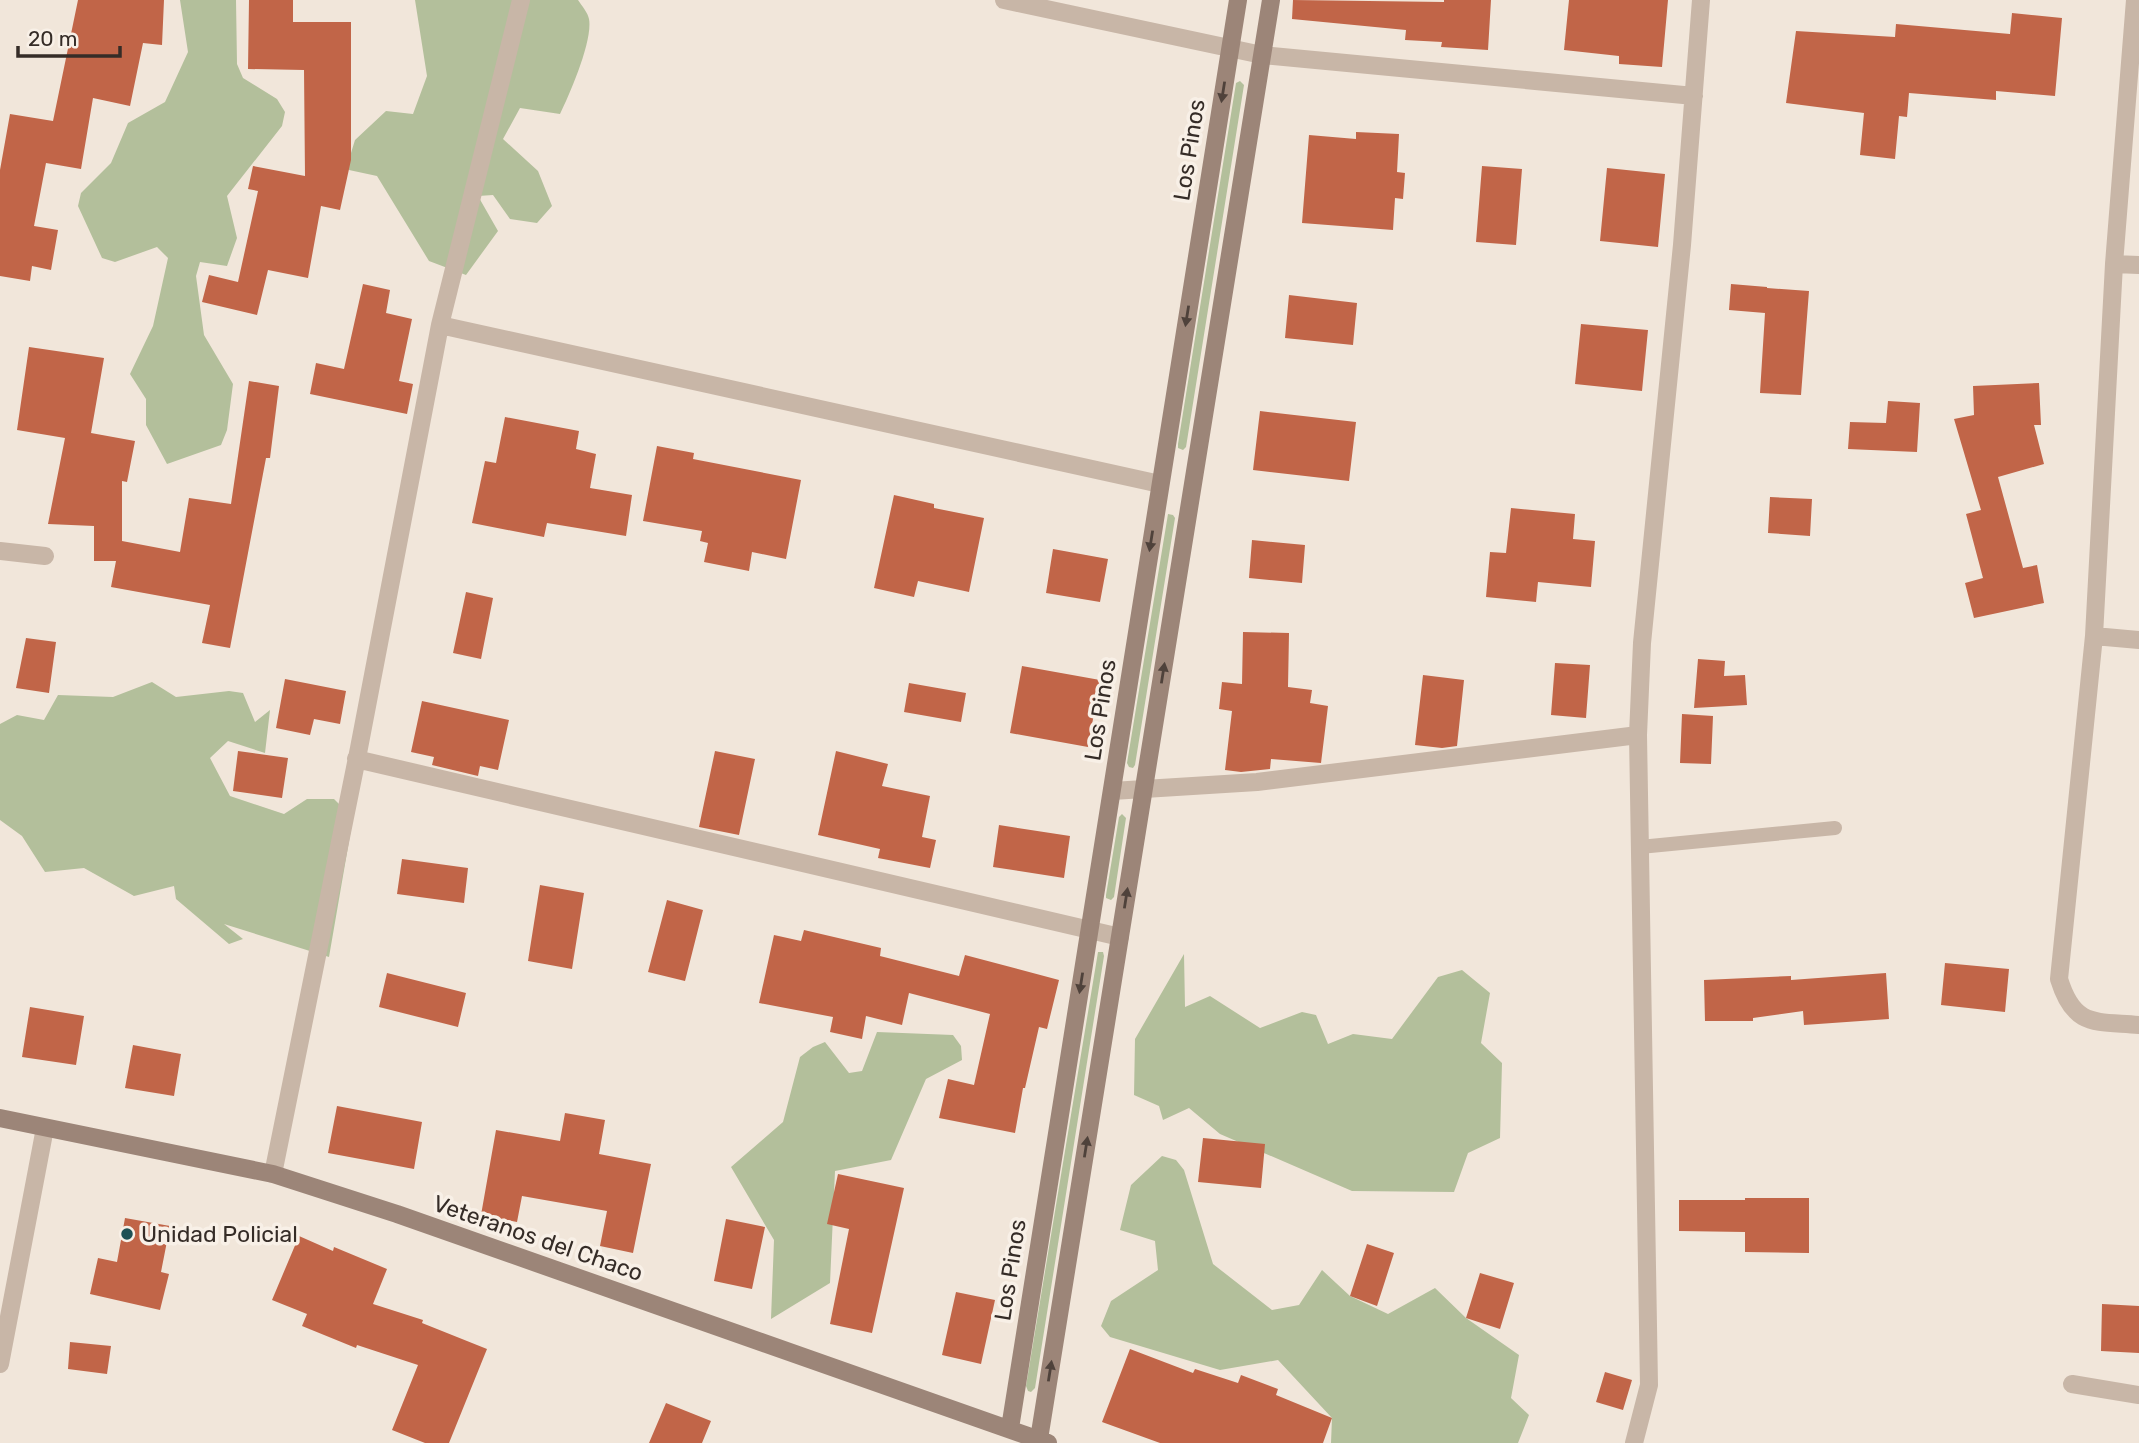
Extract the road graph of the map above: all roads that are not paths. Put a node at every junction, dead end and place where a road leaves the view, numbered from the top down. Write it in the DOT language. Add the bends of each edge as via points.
graph roads {
  1 [pos="521,0"];
  2 [pos="1004,0"];
  3 [pos="1238,0"];
  4 [pos="1271,0"];
  5 [pos="1701,0"];
  6 [pos="2135,0"];
  7 [pos="1230,48"];
  8 [pos="1262,55"];
  9 [pos="1694,96"];
  10 [pos="2114,264"];
  11 [pos="2139,265"];
  12 [pos="440,326"];
  13 [pos="1160,484"];
  14 [pos="0,551"];
  15 [pos="45,556"];
  16 [pos="2094,636"];
  17 [pos="2139,640"];
  18 [pos="1638,735"];
  19 [pos="356,759"];
  20 [pos="1144,788"];
  21 [pos="1112,791"];
  22 [pos="1835,828"];
  23 [pos="1640,847"];
  24 [pos="1089,930"];
  25 [pos="1120,937"];
  26 [pos="2139,1025"];
  27 [pos="0,1118"];
  28 [pos="45,1128"];
  29 [pos="273,1174"];
  30 [pos="0,1364"];
  31 [pos="2072,1384"];
  32 [pos="2139,1395"];
  33 [pos="1010,1428"];
  34 [pos="1044,1441"];
  35 [pos="1634,1443"];
  1 -- 12 [label="street"];
  2 -- 7 [label="street"];
  3 -- 7 [label="street, Los Pinos"];
  4 -- 8 [label="street"];
  5 -- 9 [label="street"];
  6 -- 10 [label="street"];
  7 -- 8 [label="street"];
  7 -- 13 [label="street, Los Pinos, one-way"];
  8 -- 9 [label="street"];
  20 -- 8 [label="street, one-way"];
  9 -- 18 [label="street" via="1642,643"];
  10 -- 11 [label="street"];
  10 -- 16 [label="street"];
  12 -- 13 [label="street"];
  12 -- 19 [label="street"];
  13 -- 21 [label="street, Los Pinos, one-way"];
  14 -- 15 [label="street"];
  16 -- 17 [label="street"];
  16 -- 26 [label="street" via="2059,979 2064,996 2088,1021"];
  18 -- 20 [label="street" via="1256,782"];
  18 -- 23 [label="street"];
  19 -- 24 [label="street"];
  19 -- 29 [label="street"];
  20 -- 21 [label="street"];
  25 -- 20 [label="street, one-way"];
  21 -- 24 [label="street, Los Pinos"];
  22 -- 23 [label="lane"];
  23 -- 35 [label="street" via="1649,1385"];
  24 -- 25 [label="street"];
  24 -- 33 [label="street, Los Pinos, one-way"];
  34 -- 25 [label="street, one-way"];
  27 -- 28 [label="street, Veteranos del Chaco"];
  28 -- 29 [label="street, Veteranos del Chaco"];
  28 -- 30 [label="street"];
  29 -- 33 [label="street, Veteranos del Chaco"];
  31 -- 32 [label="street"];
  33 -- 34 [label="street, Veteranos del Chaco"];
}
